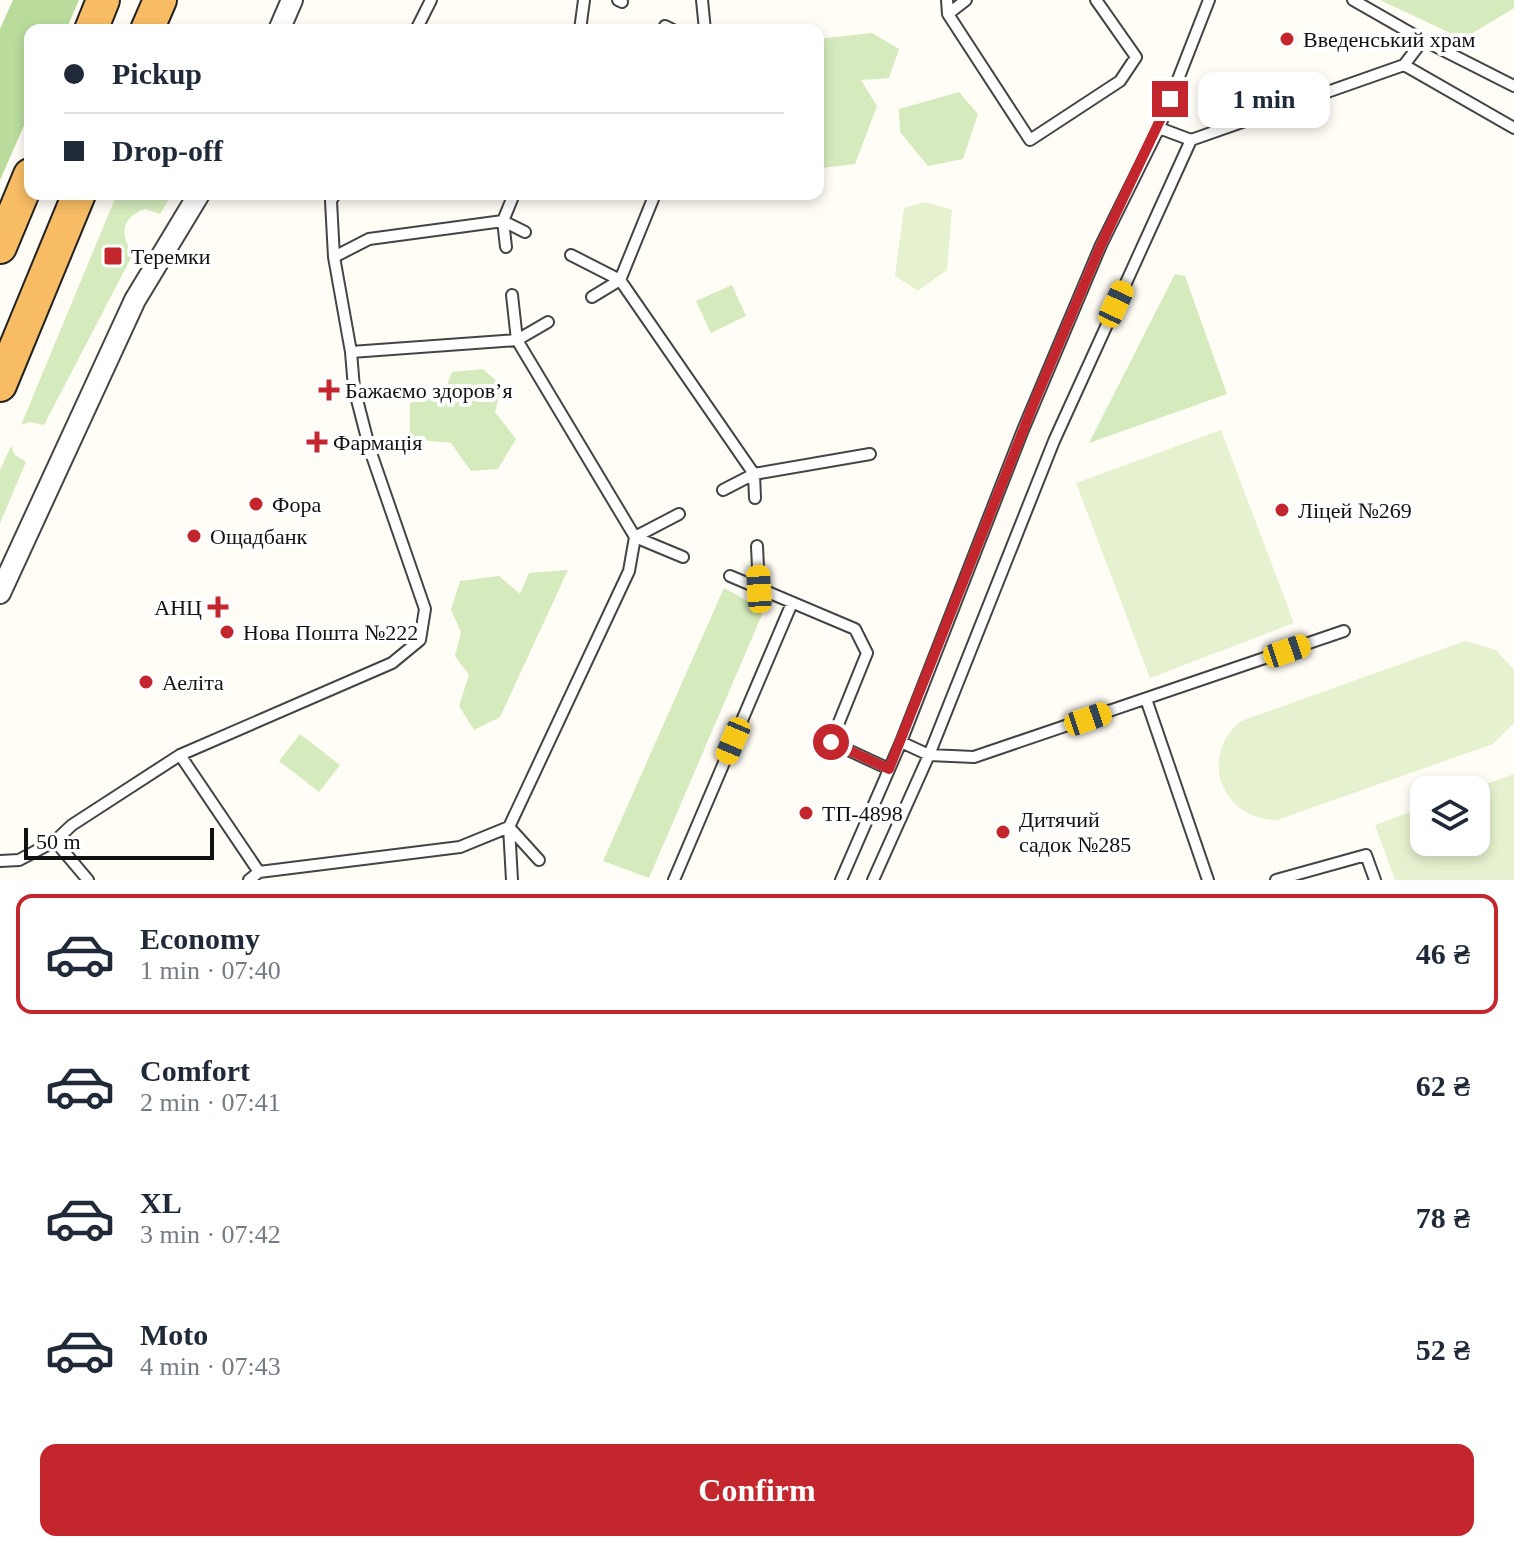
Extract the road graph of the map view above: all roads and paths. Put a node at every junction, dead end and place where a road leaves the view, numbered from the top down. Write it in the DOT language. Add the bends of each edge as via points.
graph roads {
  1 [pos="103,0"];
  2 [pos="160,0"];
  3 [pos="292,0"];
  4 [pos="431,0"];
  5 [pos="584,0"];
  6 [pos="702,0"];
  7 [pos="947,0"];
  8 [pos="966,0"];
  9 [pos="1096,0"];
  10 [pos="1209,0"];
  11 [pos="1353,0"];
  12 [pos="948,14"];
  13 [pos="93,24"];
  14 [pos="150,24"];
  15 [pos="282,24"];
  16 [pos="419,24"];
  17 [pos="581,24"];
  18 [pos="704,24"];
  19 [pos="1423,40"];
  20 [pos="1404,65"];
  21 [pos="1514,86"];
  22 [pos="1159,128"];
  23 [pos="1514,128"];
  24 [pos="1191,140"];
  25 [pos="24,189"];
  26 [pos="77,200"];
  27 [pos="195,200"];
  28 [pos="332,200"];
  29 [pos="512,200"];
  30 [pos="653,200"];
  31 [pos="503,221"];
  32 [pos="525,232"];
  33 [pos="0,247"];
  34 [pos="506,247"];
  35 [pos="571,255"];
  36 [pos="334,257"];
  37 [pos="620,280"];
  38 [pos="512,295"];
  39 [pos="592,297"];
  40 [pos="548,322"];
  41 [pos="517,340"];
  42 [pos="351,352"];
  43 [pos="0,385"];
  44 [pos="870,454"];
  45 [pos="754,474"];
  46 [pos="723,490"];
  47 [pos="755,498"];
  48 [pos="679,514"];
  49 [pos="635,537"];
  50 [pos="757,546"];
  51 [pos="683,557"];
  52 [pos="730,576"];
  53 [pos="759,589"];
  54 [pos="0,593"];
  55 [pos="792,603"];
  56 [pos="1344,631"];
  57 [pos="1146,699"];
  58 [pos="901,742"];
  59 [pos="180,755"];
  60 [pos="929,755"];
  61 [pos="889,769"];
  62 [pos="509,827"];
  63 [pos="55,841"];
  64 [pos="539,860"];
  65 [pos="0,861"];
  66 [pos="259,876"];
  67 [pos="88,880"];
  68 [pos="249,880"];
  69 [pos="512,880"];
  70 [pos="674,880"];
  71 [pos="841,880"];
  72 [pos="873,880"];
  73 [pos="1208,880"];
  74 [pos="1276,880"];
  75 [pos="1375,880"];
  1 -- 13 [label="highway"];
  2 -- 14 [label="highway"];
  3 -- 15 [label="street"];
  4 -- 16 [label="lane"];
  5 -- 17 [label="lane"];
  6 -- 18 [label="lane"];
  7 -- 12 [label="lane"];
  8 -- 12 [label="lane"];
  9 -- 12 [label="lane" via="1136,57 1120,81 1030,140"];
  10 -- 22 [label="lane"];
  11 -- 19 [label="lane"];
  19 -- 20 [label="lane"];
  19 -- 21 [label="lane"];
  20 -- 23 [label="lane"];
  20 -- 24 [label="lane"];
  22 -- 24 [label="lane"];
  22 -- 58 [label="lane" via="1101,245 1023,430"];
  24 -- 60 [label="lane" via="1054,441"];
  25 -- 33 [label="highway"];
  26 -- 43 [label="highway"];
  27 -- 54 [label="street" via="135,300"];
  28 -- 36 [label="lane"];
  29 -- 31 [label="lane"];
  30 -- 37 [label="lane"];
  31 -- 32 [label="lane"];
  31 -- 34 [label="lane"];
  31 -- 36 [label="lane" via="369,239"];
  35 -- 37 [label="lane"];
  36 -- 42 [label="lane"];
  37 -- 39 [label="lane"];
  37 -- 45 [label="lane"];
  38 -- 41 [label="lane"];
  40 -- 41 [label="lane"];
  41 -- 42 [label="lane"];
  41 -- 49 [label="lane"];
  42 -- 59 [label="lane" via="370,450 425,609 420,640 392,663"];
  44 -- 45 [label="lane"];
  45 -- 46 [label="lane"];
  45 -- 47 [label="lane"];
  48 -- 49 [label="lane"];
  49 -- 51 [label="lane"];
  49 -- 62 [label="lane" via="629,571"];
  50 -- 53 [label="lane"];
  52 -- 53 [label="lane"];
  53 -- 55 [label="lane"];
  55 -- 61 [label="lane" via="855,629 867,653 831,742"];
  55 -- 70 [label="lane"];
  56 -- 57 [label="lane"];
  57 -- 60 [label="lane" via="974,757"];
  57 -- 73 [label="lane"];
  58 -- 60 [label="lane"];
  58 -- 61 [label="lane"];
  59 -- 63 [label="lane"];
  59 -- 66 [label="lane"];
  60 -- 72 [label="lane"];
  61 -- 71 [label="lane"];
  62 -- 64 [label="lane"];
  62 -- 66 [label="lane" via="460,847"];
  62 -- 69 [label="lane"];
  63 -- 65 [label="lane" via="19,860"];
  63 -- 67 [label="lane"];
  66 -- 68 [label="lane"];
  74 -- 75 [label="lane" via="1366,855"];
}
